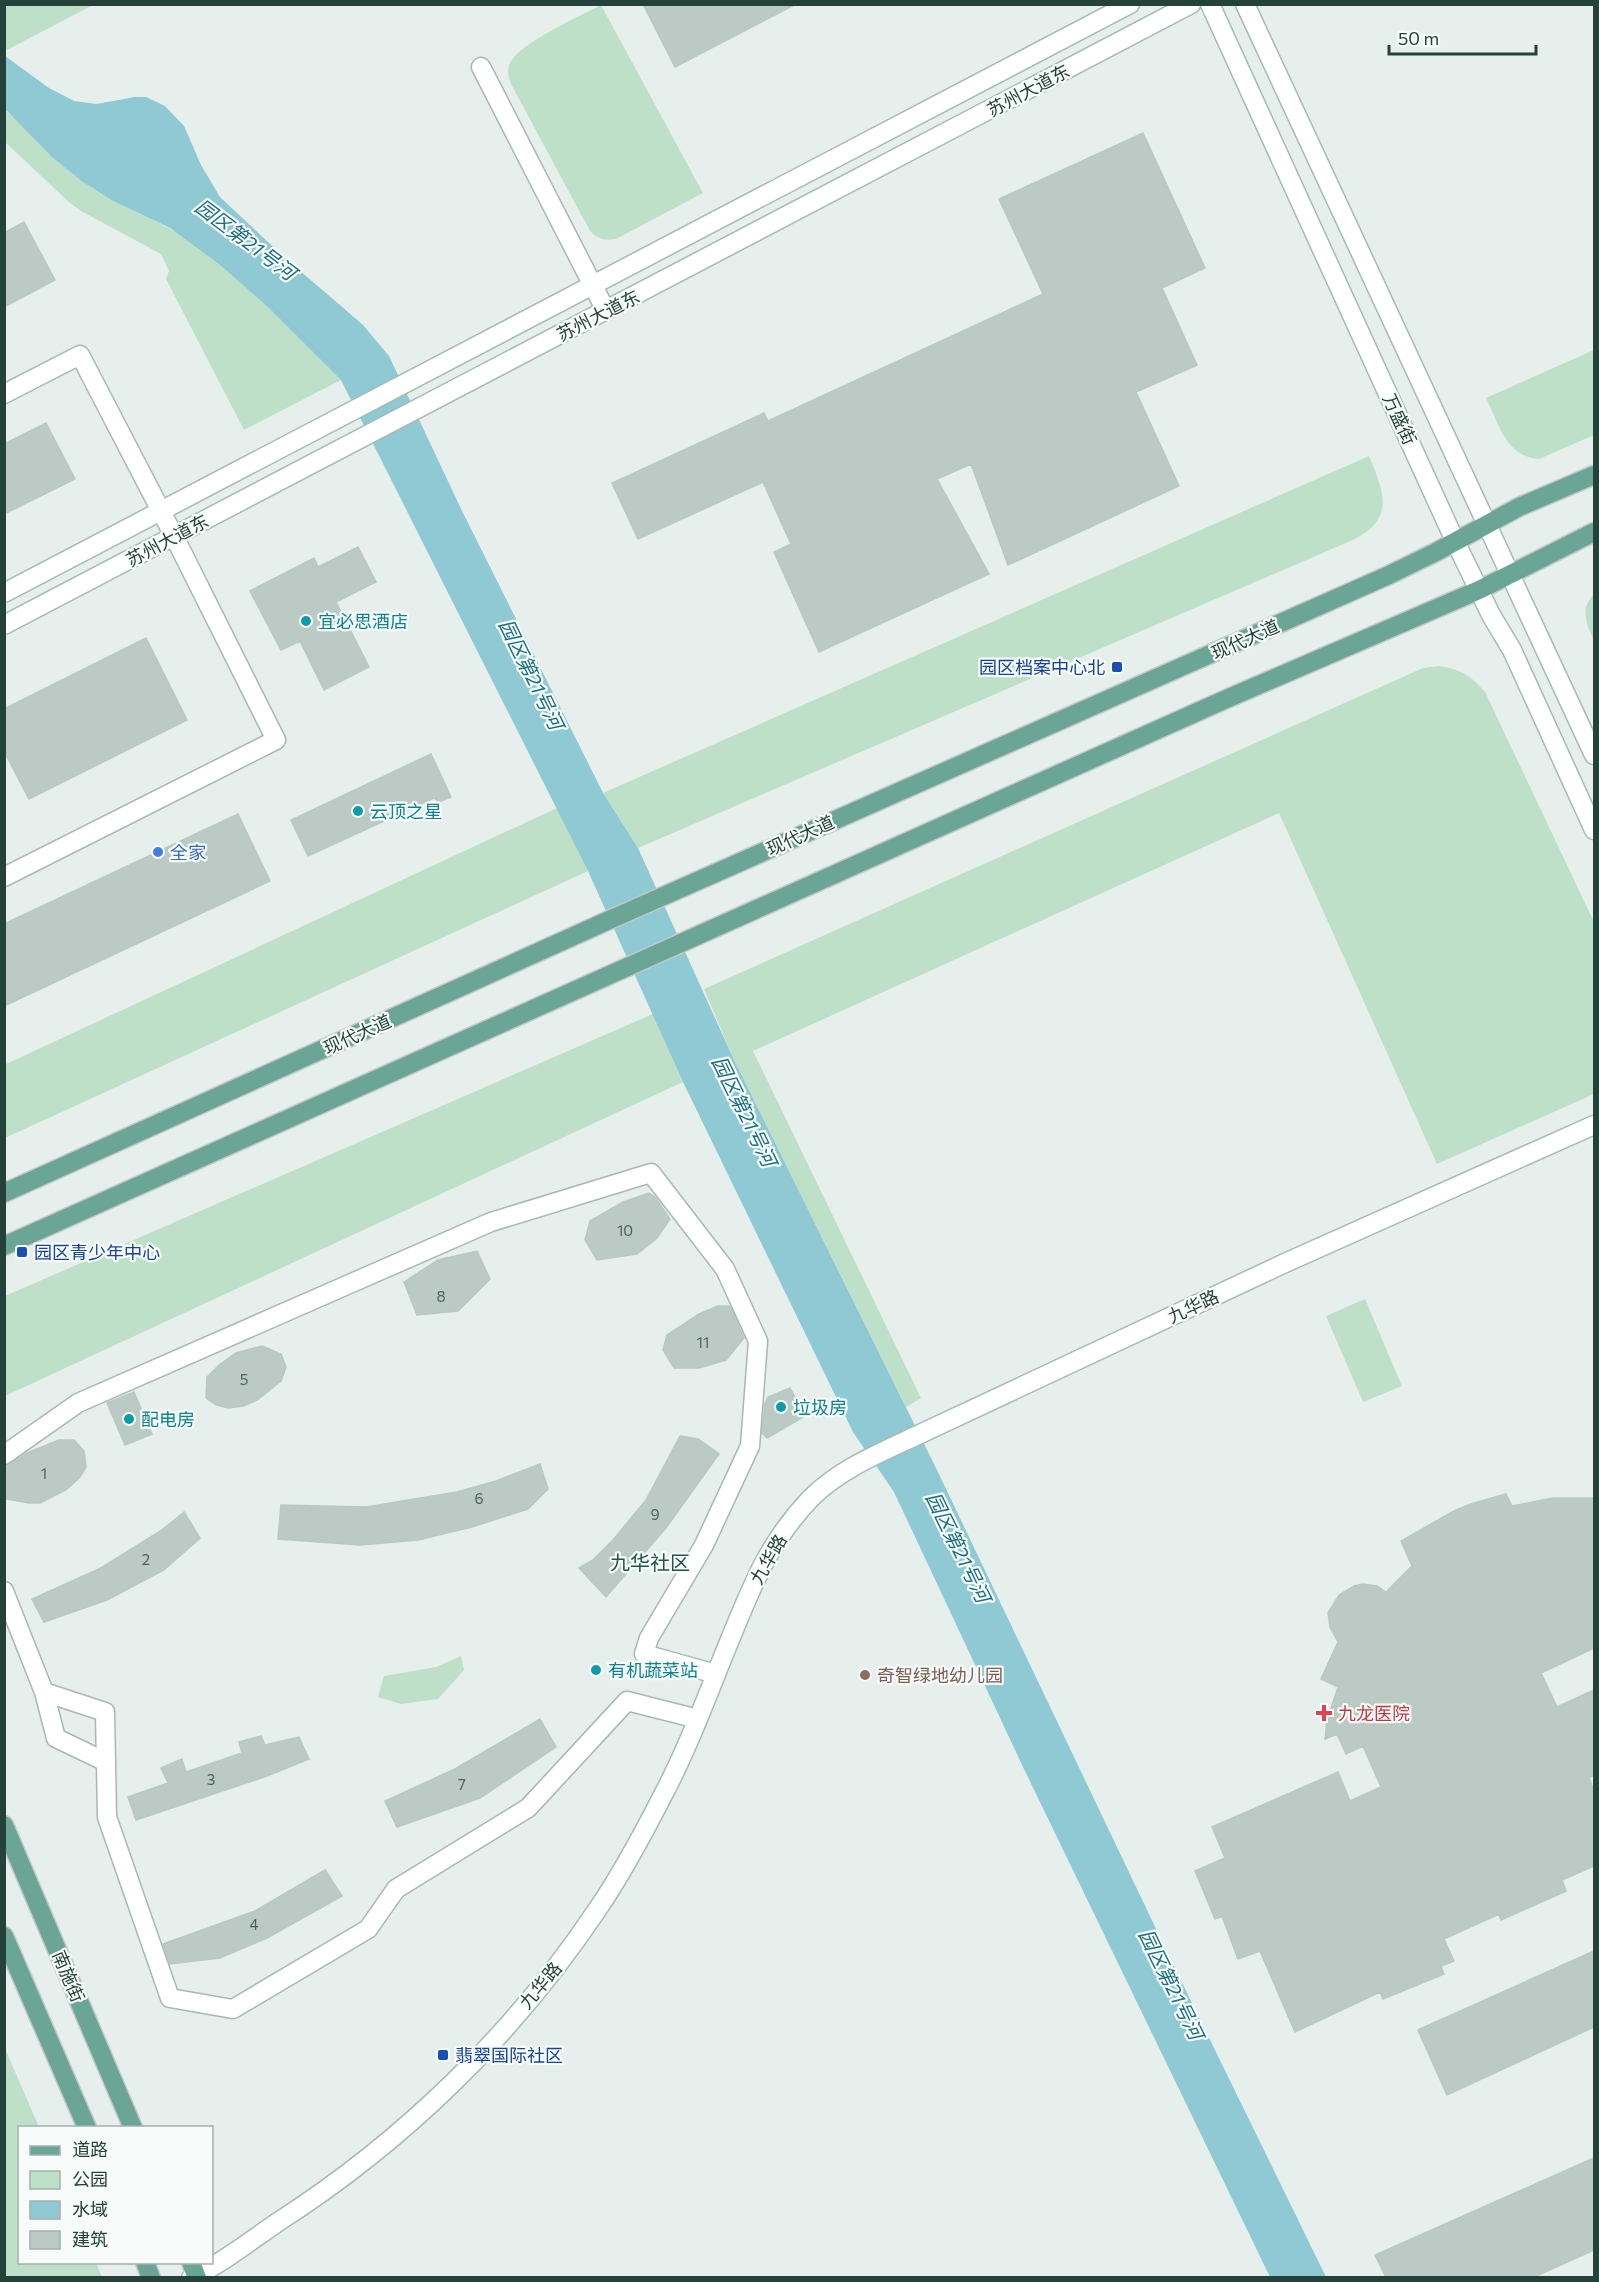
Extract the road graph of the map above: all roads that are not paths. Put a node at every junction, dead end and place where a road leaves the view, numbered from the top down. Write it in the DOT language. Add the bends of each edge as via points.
graph roads {
  1 [pos="1130,4"];
  2 [pos="1191,4"];
  3 [pos="1210,4"];
  4 [pos="1245,4"];
  5 [pos="481,67"];
  6 [pos="593,286"];
  7 [pos="606,311"];
  8 [pos="4,394"];
  9 [pos="1594,475"];
  10 [pos="161,512"];
  11 [pos="1487,523"];
  12 [pos="1594,532"];
  13 [pos="174,536"];
  14 [pos="1455,541"];
  15 [pos="1511,575"];
  16 [pos="1479,590"];
  17 [pos="4,593"];
  18 [pos="4,625"];
  19 [pos="1594,755"];
  20 [pos="1594,830"];
  21 [pos="4,877"];
  22 [pos="1594,1125"];
  23 [pos="4,1193"];
  24 [pos="4,1246"];
  25 [pos="4,1455"];
  26 [pos="4,1591"];
  27 [pos="716,1674"];
  28 [pos="44,1692"];
  29 [pos="698,1719"];
  30 [pos="106,1762"];
  31 [pos="4,1825"];
  32 [pos="4,1936"];
  33 [pos="87,2126"];
  34 [pos="133,2126"];
  35 [pos="213,2261"];
  36 [pos="209,2264"];
  37 [pos="194,2273"];
  1 -- 6 [label="street, 苏州大道东"];
  2 -- 7 [label="street, 苏州大道东"];
  3 -- 14 [label="street, 万盛街"];
  4 -- 11 [label="street, 万盛街"];
  5 -- 6 [label="street"];
  6 -- 7 [label="street"];
  6 -- 10 [label="street, 苏州大道东"];
  7 -- 13 [label="street, 苏州大道东"];
  8 -- 10 [label="street" via="80,355"];
  9 -- 11 [label="main road, 现代大道"];
  10 -- 13 [label="street"];
  10 -- 17 [label="street, 苏州大道东"];
  11 -- 14 [label="main road, 现代大道"];
  11 -- 15 [label="street, 万盛街"];
  12 -- 15 [label="main road"];
  13 -- 18 [label="street, 苏州大道东"];
  13 -- 21 [label="street" via="276,740"];
  14 -- 16 [label="street, 万盛街"];
  14 -- 23 [label="main road, 现代大道" via="1389,575"];
  15 -- 16 [label="main road"];
  15 -- 19 [label="street, 万盛街"];
  16 -- 20 [label="street, 万盛街" via="1512,650"];
  16 -- 24 [label="main road" via="1224,700"];
  22 -- 27 [label="street, 九华路" via="1313,1250 840,1475 812,1497 773,1545 758,1570"];
  25 -- 27 [label="street" via="78,1403 491,1222 651,1173 725,1269 758,1341 750,1446 704,1545 649,1638 644,1654"];
  26 -- 28 [label="street"];
  27 -- 29 [label="street, 九华路"];
  28 -- 30 [label="street" via="56,1738"];
  28 -- 30 [label="street" via="105,1712"];
  29 -- 30 [label="street" via="627,1701 528,1808 396,1889 368,1929 233,2009 170,1998 107,1817"];
  29 -- 35 [label="street, 九华路" via="664,1793 598,1909 551,1972 475,2061 360,2166 309,2203"];
  31 -- 34 [label="main road, 南施街"];
  32 -- 33 [label="main road"];
  36 -- 37 [label="street, 九华路"];
}
